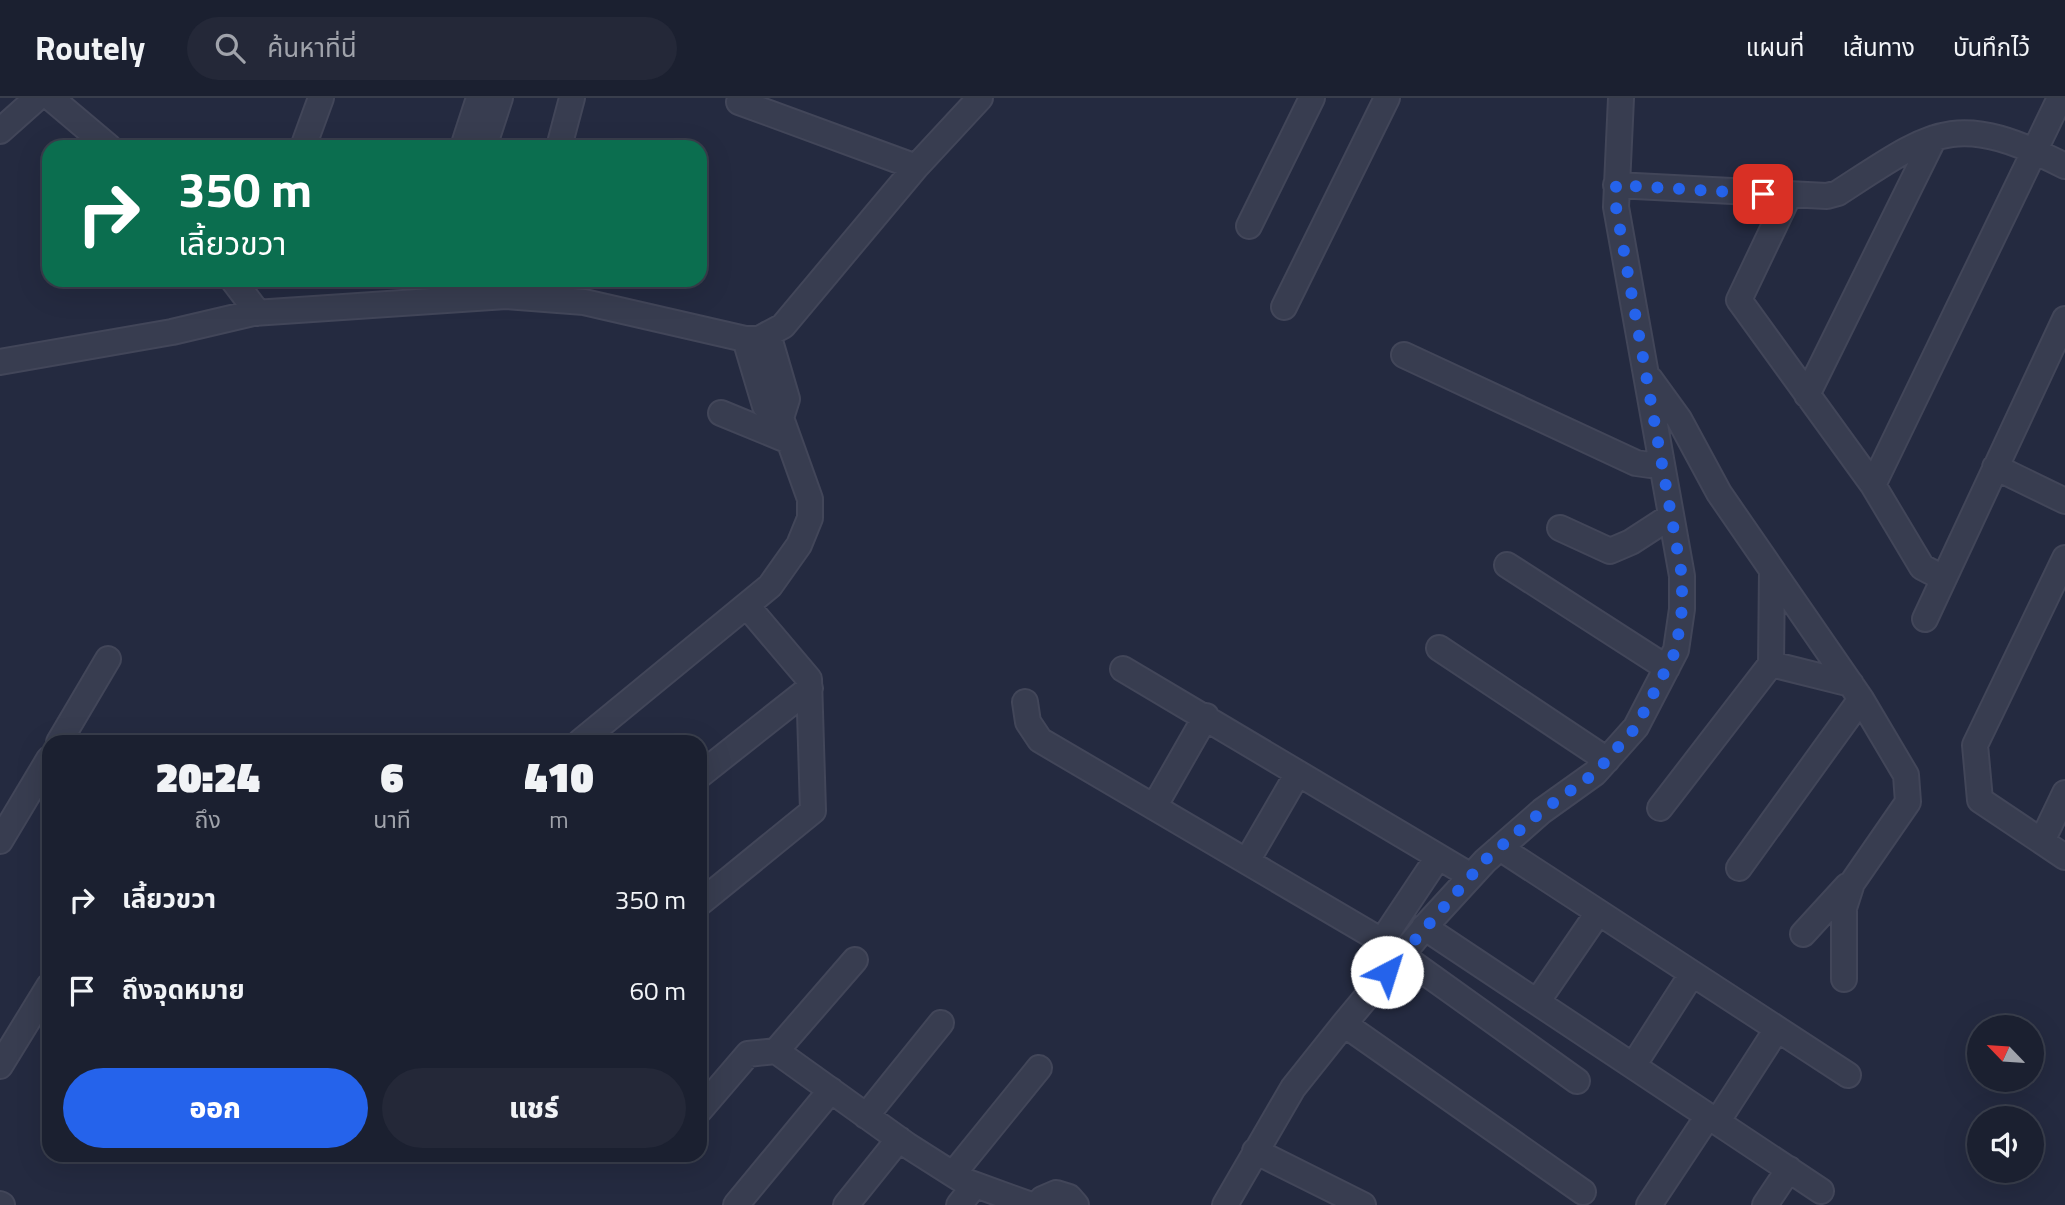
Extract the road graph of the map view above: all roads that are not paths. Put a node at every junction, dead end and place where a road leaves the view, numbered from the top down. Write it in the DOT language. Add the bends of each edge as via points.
graph roads {
  1 [pos="37,98"];
  2 [pos="51,98"];
  3 [pos="479,98"];
  4 [pos="500,98"];
  5 [pos="572,98"];
  6 [pos="980,98"];
  7 [pos="1312,98"];
  8 [pos="1387,98"];
  9 [pos="1621,98"];
  10 [pos="2060,98"];
  11 [pos="318,100"];
  12 [pos="739,102"];
  13 [pos="0,131"];
  14 [pos="1934,138"];
  15 [pos="101,140"];
  16 [pos="305,140"];
  17 [pos="465,140"];
  18 [pos="486,140"];
  19 [pos="561,140"];
  20 [pos="2035,150"];
  21 [pos="2065,166"];
  22 [pos="916,167"];
  23 [pos="1616,185"];
  24 [pos="1789,195"];
  25 [pos="1249,226"];
  26 [pos="520,288"];
  27 [pos="425,290"];
  28 [pos="254,298"];
  29 [pos="1284,307"];
  30 [pos="2065,319"];
  31 [pos="756,336"];
  32 [pos="1404,355"];
  33 [pos="0,362"];
  34 [pos="1646,373"];
  35 [pos="1807,395"];
  36 [pos="721,413"];
  37 [pos="785,429"];
  38 [pos="1661,458"];
  39 [pos="1995,467"];
  40 [pos="1873,485"];
  41 [pos="2065,501"];
  42 [pos="1671,516"];
  43 [pos="1560,528"];
  44 [pos="2065,558"];
  45 [pos="1507,565"];
  46 [pos="1772,571"];
  47 [pos="1943,578"];
  48 [pos="747,606"];
  49 [pos="1925,619"];
  50 [pos="1439,649"];
  51 [pos="108,659"];
  52 [pos="1771,664"];
  53 [pos="1667,668"];
  54 [pos="1123,669"];
  55 [pos="810,688"];
  56 [pos="1856,692"];
  57 [pos="1025,702"];
  58 [pos="1206,716"];
  59 [pos="63,735"];
  60 [pos="589,735"];
  61 [pos="1607,760"];
  62 [pos="707,769"];
  63 [pos="42,770"];
  64 [pos="1298,773"];
  65 [pos="2065,793"];
  66 [pos="1154,807"];
  67 [pos="1660,808"];
  68 [pos="0,841"];
  69 [pos="2042,841"];
  70 [pos="1500,848"];
  71 [pos="1438,857"];
  72 [pos="2065,857"];
  73 [pos="1247,861"];
  74 [pos="1739,868"];
  75 [pos="1857,875"];
  76 [pos="1471,876"];
  77 [pos="707,897"];
  78 [pos="1598,913"];
  79 [pos="1424,927"];
  80 [pos="1803,934"];
  81 [pos="1401,955"];
  82 [pos="855,960"];
  83 [pos="1692,974"];
  84 [pos="1844,979"];
  85 [pos="42,997"];
  86 [pos="1537,1002"];
  87 [pos="941,1023"];
  88 [pos="1344,1024"];
  89 [pos="1777,1029"];
  90 [pos="776,1051"];
  91 [pos="0,1066"];
  92 [pos="1633,1066"];
  93 [pos="1039,1068"];
  94 [pos="1848,1075"];
  95 [pos="1577,1081"];
  96 [pos="831,1090"];
  97 [pos="707,1102"];
  98 [pos="866,1116"];
  99 [pos="1713,1119"];
  100 [pos="900,1139"];
  101 [pos="1255,1151"];
  102 [pos="1789,1170"];
  103 [pos="953,1174"];
  104 [pos="975,1185"];
  105 [pos="1821,1191"];
  106 [pos="1583,1192"];
  107 [pos="745,1200"];
  108 [pos="1077,1204"];
  109 [pos="846,1205"];
  110 [pos="959,1205"];
  111 [pos="1031,1205"];
  112 [pos="1038,1205"];
  113 [pos="1225,1205"];
  114 [pos="1363,1205"];
  115 [pos="1649,1205"];
  116 [pos="1765,1205"];
  1 -- 13 [label="street"];
  2 -- 15 [label="street"];
  3 -- 17 [label="street"];
  4 -- 18 [label="street"];
  5 -- 19 [label="street"];
  6 -- 22 [label="street"];
  7 -- 25 [label="street"];
  8 -- 29 [label="street"];
  9 -- 23 [label="street"];
  10 -- 20 [label="street"];
  11 -- 16 [label="street"];
  12 -- 22 [label="street"];
  14 -- 20 [label="street" via="1984,133"];
  14 -- 24 [label="street" via="1910,147 1838,193"];
  14 -- 35 [label="street"];
  20 -- 21 [label="street"];
  20 -- 40 [label="street"];
  22 -- 31 [label="street" via="783,326"];
  23 -- 24 [label="street"];
  23 -- 34 [label="street"];
  24 -- 35 [label="street" via="1739,300"];
  26 -- 27 [label="street"];
  26 -- 31 [label="street"];
  27 -- 28 [label="street"];
  28 -- 33 [label="street"];
  30 -- 39 [label="street"];
  31 -- 37 [label="street" via="765,407"];
  32 -- 38 [label="street" via="1636,463 1650,465"];
  34 -- 38 [label="street"];
  34 -- 46 [label="street"];
  35 -- 40 [label="street"];
  36 -- 37 [label="street"];
  37 -- 48 [label="street" via="810,499 810,518 799,545 777,576"];
  38 -- 42 [label="street"];
  39 -- 41 [label="street"];
  39 -- 47 [label="street"];
  40 -- 47 [label="street" via="1922,567"];
  42 -- 43 [label="street" via="1610,551"];
  42 -- 53 [label="street" via="1682,576 1682,609 1676,650"];
  44 -- 69 [label="street" via="1975,745 1980,800"];
  45 -- 53 [label="street"];
  46 -- 52 [label="street"];
  46 -- 56 [label="street"];
  47 -- 49 [label="street"];
  48 -- 55 [label="street" via="810,679"];
  48 -- 60 [label="street"];
  50 -- 61 [label="street"];
  51 -- 59 [label="street"];
  52 -- 56 [label="street"];
  52 -- 67 [label="street"];
  53 -- 61 [label="street" via="1636,727"];
  54 -- 58 [label="street"];
  55 -- 62 [label="street"];
  55 -- 77 [label="street" via="813,811"];
  56 -- 74 [label="street"];
  56 -- 75 [label="street" via="1901,764 1908,794 1898,820"];
  57 -- 66 [label="street" via="1028,723 1040,740"];
  58 -- 64 [label="street"];
  58 -- 66 [label="street"];
  61 -- 70 [label="street"];
  63 -- 68 [label="street"];
  64 -- 71 [label="street"];
  64 -- 73 [label="street"];
  65 -- 69 [label="street"];
  66 -- 73 [label="street"];
  69 -- 72 [label="street"];
  70 -- 76 [label="street"];
  70 -- 78 [label="street"];
  71 -- 73 [label="street" via="1382,941"];
  71 -- 76 [label="street"];
  75 -- 80 [label="street"];
  75 -- 84 [label="street" via="1844,908"];
  76 -- 79 [label="street"];
  78 -- 83 [label="street"];
  78 -- 86 [label="street"];
  79 -- 81 [label="street"];
  79 -- 86 [label="street"];
  81 -- 88 [label="street"];
  81 -- 95 [label="street"];
  82 -- 90 [label="street"];
  83 -- 89 [label="street"];
  83 -- 92 [label="street"];
  85 -- 91 [label="street"];
  86 -- 92 [label="street"];
  87 -- 98 [label="street"];
  88 -- 101 [label="street" via="1293,1088"];
  88 -- 106 [label="street"];
  89 -- 94 [label="street"];
  89 -- 99 [label="street"];
  90 -- 96 [label="street"];
  90 -- 97 [label="street" via="748,1054"];
  92 -- 99 [label="street"];
  93 -- 103 [label="street"];
  96 -- 98 [label="street"];
  96 -- 107 [label="street"];
  98 -- 100 [label="street"];
  99 -- 102 [label="street"];
  99 -- 115 [label="street"];
  100 -- 103 [label="street"];
  100 -- 109 [label="street"];
  101 -- 113 [label="street"];
  101 -- 114 [label="street"];
  102 -- 105 [label="street"];
  102 -- 116 [label="street"];
  103 -- 104 [label="street"];
  104 -- 110 [label="street"];
  104 -- 111 [label="street"];
  108 -- 112 [label="street" via="1056,1193"];
}
